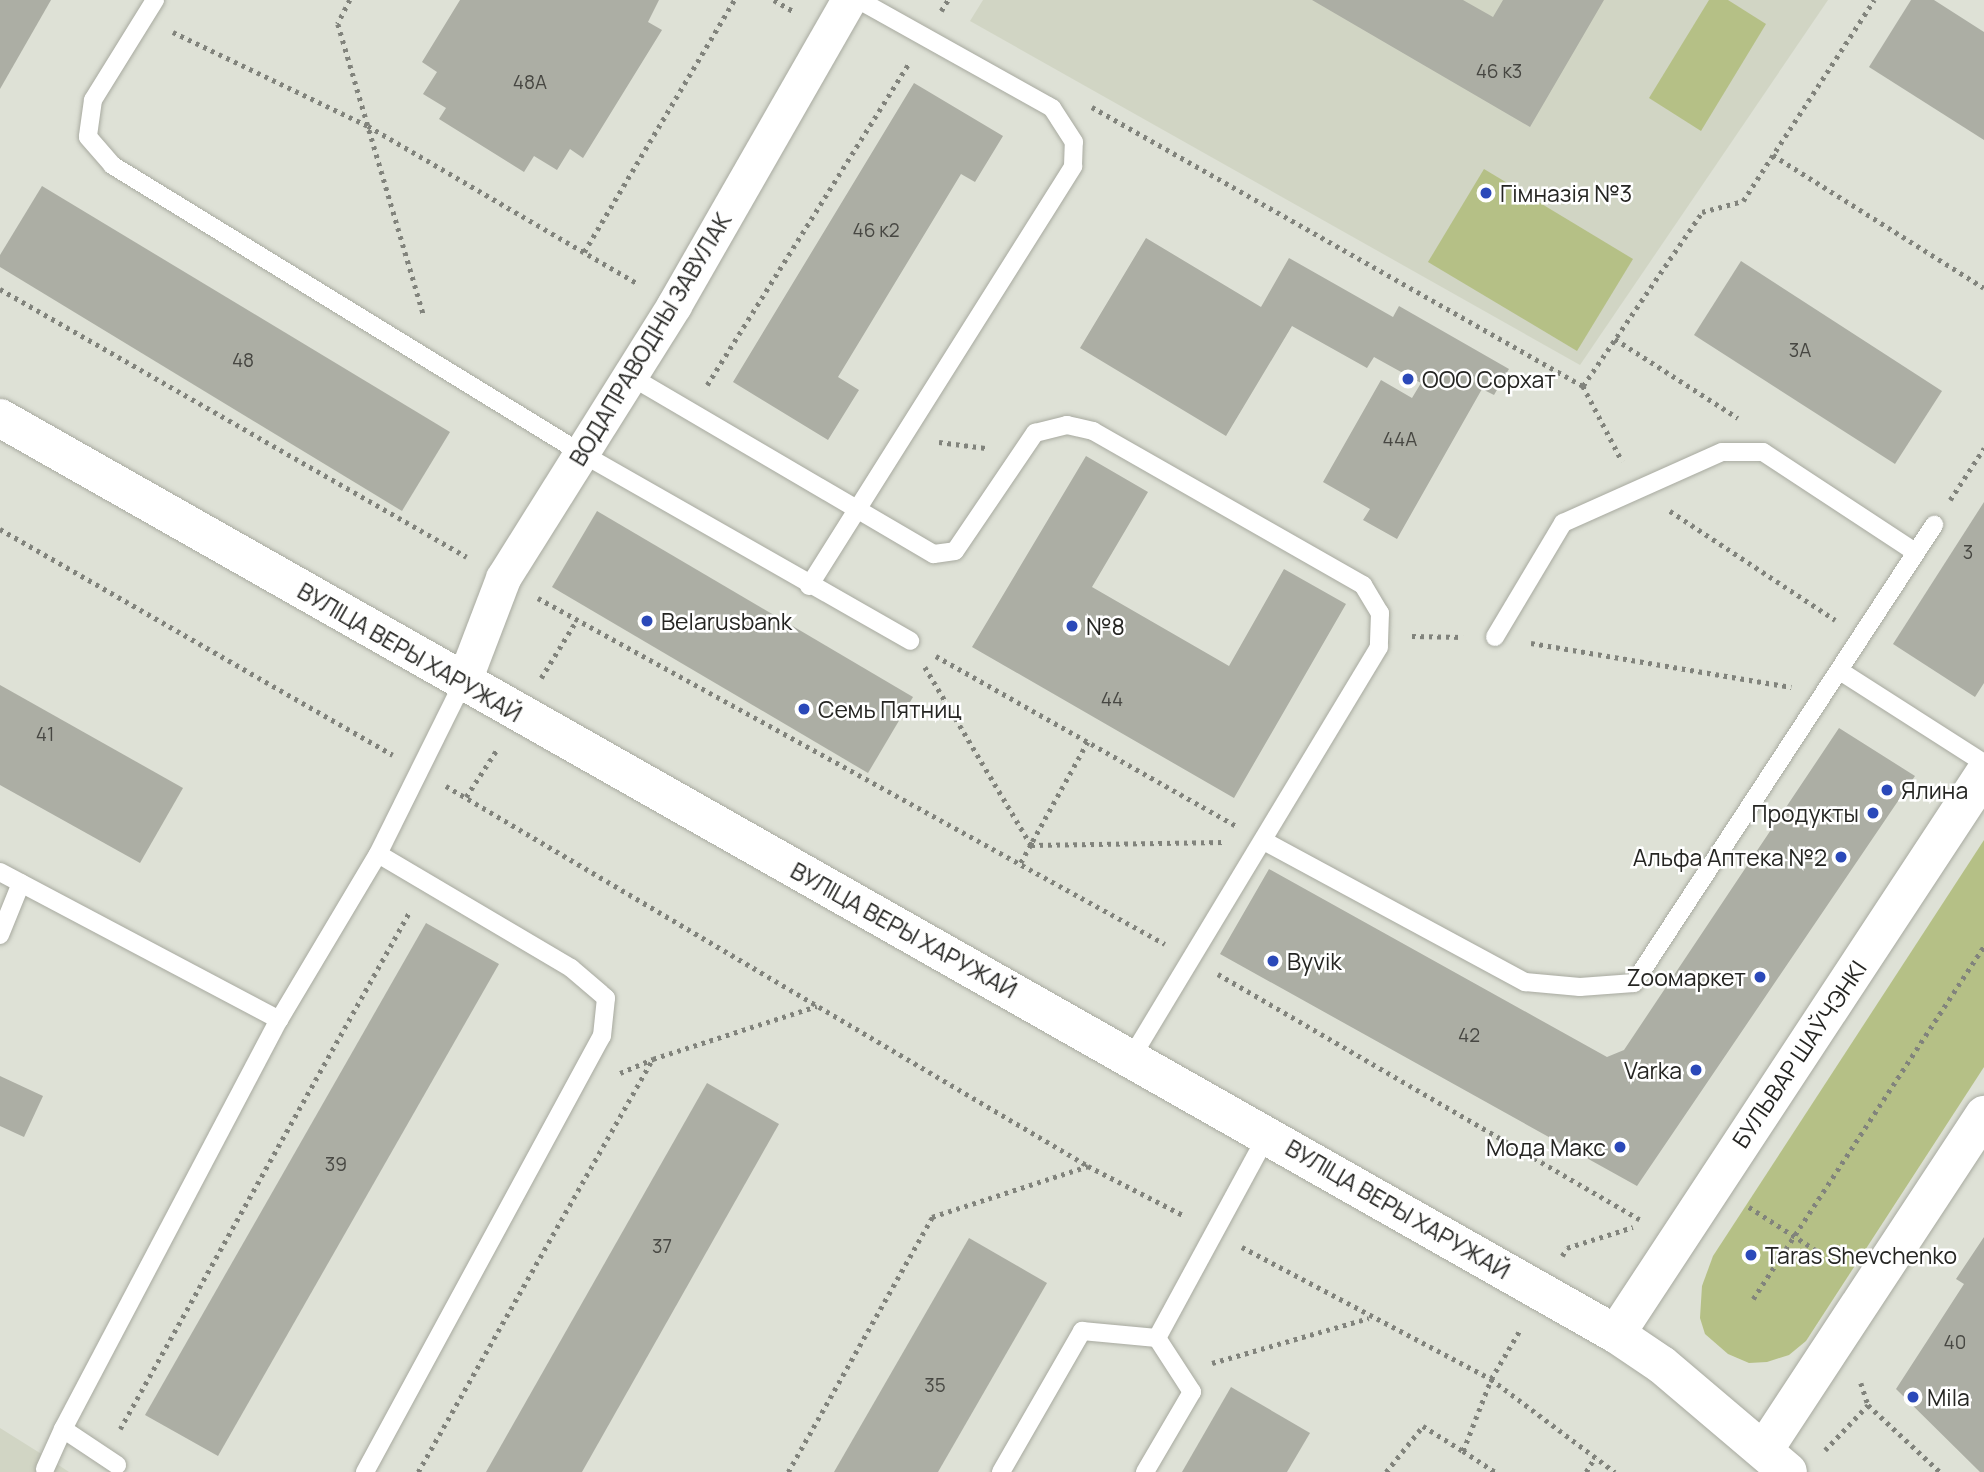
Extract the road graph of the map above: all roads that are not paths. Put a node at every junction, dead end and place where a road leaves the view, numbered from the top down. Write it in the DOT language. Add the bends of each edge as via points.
graph roads {
  1 [pos="155,0"];
  2 [pos="849,0"];
  3 [pos="859,0"];
  4 [pos="630,376"];
  5 [pos="0,418"];
  6 [pos="581,453"];
  7 [pos="859,510"];
  8 [pos="1934,525"];
  9 [pos="1915,552"];
  10 [pos="809,586"];
  11 [pos="1495,637"];
  12 [pos="910,641"];
  13 [pos="1840,671"];
  14 [pos="463,683"];
  15 [pos="1984,763"];
  16 [pos="1984,774"];
  17 [pos="1264,841"];
  18 [pos="378,854"];
  19 [pos="0,872"];
  20 [pos="21,883"];
  21 [pos="0,935"];
  22 [pos="279,1020"];
  23 [pos="1132,1057"];
  24 [pos="1984,1115"];
  25 [pos="1267,1135"];
  26 [pos="1616,1334"];
  27 [pos="1157,1338"];
  28 [pos="63,1429"];
  29 [pos="1776,1461"];
  30 [pos="117,1465"];
  31 [pos="45,1469"];
  32 [pos="365,1472"];
  33 [pos="1001,1472"];
  34 [pos="1145,1472"];
  1 -- 6 [label="lane" via="93,100 88,137 112,165"];
  2 -- 4 [label="street, ВОДАПРАВОДНЫ ЗАВУЛАК"];
  3 -- 7 [label="lane" via="1052,108 1074,142 1073,166"];
  4 -- 6 [label="street, ВОДАПРАВОДНЫ ЗАВУЛАК"];
  4 -- 7 [label="lane"];
  5 -- 14 [label="main road, ВУЛІЦА ВЕРЫ ХАРУЖАЙ"];
  6 -- 10 [label="lane"];
  6 -- 14 [label="street, ВОДАПРАВОДНЫ ЗАВУЛАК" via="503,578"];
  7 -- 10 [label="lane"];
  7 -- 17 [label="lane" via="934,554 955,551 1018,452 1035,433 1067,425 1093,431 1363,585 1380,613 1379,647"];
  8 -- 9 [label="lane"];
  9 -- 11 [label="lane" via="1763,452 1722,452 1563,523"];
  9 -- 13 [label="lane"];
  10 -- 12 [label="lane"];
  13 -- 15 [label="lane"];
  13 -- 17 [label="lane" via="1634,983 1580,987 1525,982"];
  14 -- 18 [label="lane"];
  14 -- 23 [label="main road, ВУЛІЦА ВЕРЫ ХАРУЖАЙ"];
  16 -- 26 [label="main road, БУЛЬВАР ШАЎЧЭНКІ"];
  17 -- 23 [label="lane"];
  18 -- 22 [label="lane"];
  18 -- 32 [label="lane" via="571,968 606,998 602,1036"];
  19 -- 20 [label="lane"];
  20 -- 21 [label="lane"];
  20 -- 22 [label="lane"];
  22 -- 28 [label="lane"];
  23 -- 25 [label="main road, ВУЛІЦА ВЕРЫ ХАРУЖАЙ"];
  24 -- 29 [label="main road" via="1871,1285"];
  25 -- 26 [label="main road, ВУЛІЦА ВЕРЫ ХАРУЖАЙ"];
  25 -- 27 [label="lane"];
  26 -- 29 [label="main road, ВУЛІЦА ВЕРЫ ХАРУЖАЙ" via="1662,1365"];
  27 -- 33 [label="lane" via="1082,1331"];
  27 -- 34 [label="lane" via="1192,1392"];
  28 -- 30 [label="lane"];
  28 -- 31 [label="lane"];
}
